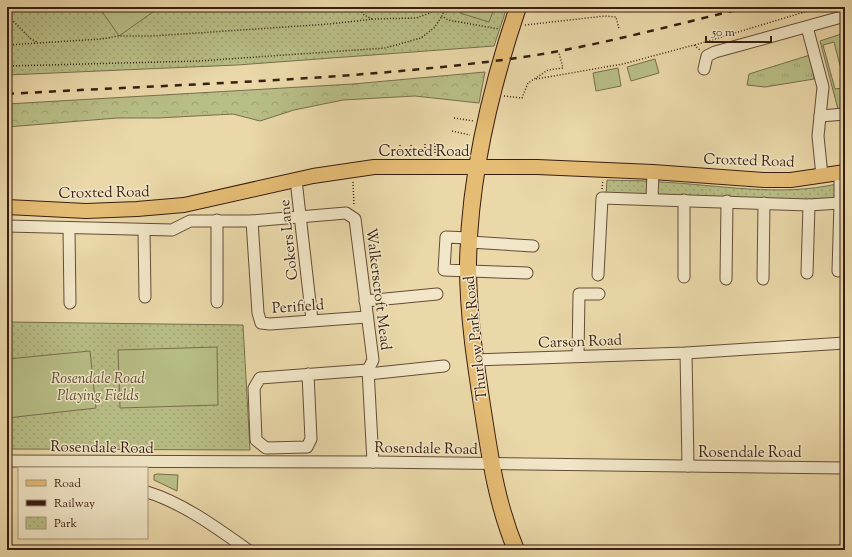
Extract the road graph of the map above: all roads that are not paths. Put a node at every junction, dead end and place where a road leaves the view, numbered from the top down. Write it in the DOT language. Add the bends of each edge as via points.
graph roads {
  1 [pos="518,7"];
  2 [pos="845,16"];
  3 [pos="807,27"];
  4 [pos="704,69"];
  5 [pos="845,114"];
  6 [pos="820,116"];
  7 [pos="478,168"];
  8 [pos="653,172"];
  9 [pos="842,172"];
  10 [pos="822,176"];
  11 [pos="296,180"];
  12 [pos="652,200"];
  13 [pos="684,200"];
  14 [pos="727,201"];
  15 [pos="764,203"];
  16 [pos="840,203"];
  17 [pos="809,205"];
  18 [pos="7,207"];
  19 [pos="300,217"];
  20 [pos="217,220"];
  21 [pos="252,221"];
  22 [pos="7,226"];
  23 [pos="69,228"];
  24 [pos="144,230"];
  25 [pos="470,240"];
  26 [pos="533,246"];
  27 [pos="468,270"];
  28 [pos="838,271"];
  29 [pos="527,273"];
  30 [pos="807,273"];
  31 [pos="598,275"];
  32 [pos="684,277"];
  33 [pos="726,279"];
  34 [pos="762,279"];
  35 [pos="437,294"];
  36 [pos="599,294"];
  37 [pos="145,297"];
  38 [pos="365,301"];
  39 [pos="217,302"];
  40 [pos="70,303"];
  41 [pos="366,317"];
  42 [pos="312,320"];
  43 [pos="845,343"];
  44 [pos="686,353"];
  45 [pos="578,356"];
  46 [pos="474,360"];
  47 [pos="444,366"];
  48 [pos="368,372"];
  49 [pos="308,374"];
  50 [pos="7,461"];
  51 [pos="373,462"];
  52 [pos="491,464"];
  53 [pos="101,465"];
  54 [pos="688,466"];
  55 [pos="119,467"];
  56 [pos="845,468"];
  57 [pos="148,470"];
  58 [pos="148,491"];
  59 [pos="248,550"];
  60 [pos="516,550"];
  1 -- 7 [label="highway, Thurlow Park Road" via="493,94"];
  2 -- 3 [label="street"];
  3 -- 4 [label="street" via="714,52 707,56"];
  3 -- 6 [label="street" via="823,87"];
  5 -- 6 [label="street"];
  6 -- 10 [label="street" via="818,136"];
  7 -- 8 [label="main road, Croxted Road" via="536,167"];
  7 -- 11 [label="main road, Croxted Road" via="400,166 352,170"];
  7 -- 25 [label="highway, Thurlow Park Road"];
  8 -- 10 [label="main road, Croxted Road" via="764,180"];
  8 -- 12 [label="street"];
  9 -- 10 [label="main road, Croxted Road"];
  9 -- 16 [label="street"];
  11 -- 18 [label="main road, Croxted Road" via="184,205 137,210 86,211"];
  11 -- 19 [label="street, Cokers Lane"];
  12 -- 13 [label="street"];
  12 -- 31 [label="street" via="602,198"];
  13 -- 14 [label="street"];
  13 -- 32 [label="street"];
  14 -- 15 [label="street"];
  14 -- 33 [label="street"];
  15 -- 17 [label="street"];
  15 -- 34 [label="street"];
  16 -- 17 [label="street"];
  16 -- 28 [label="street"];
  17 -- 30 [label="street"];
  19 -- 21 [label="street"];
  19 -- 38 [label="street, Walkerscroft Mead" via="346,213 355,219"];
  19 -- 42 [label="street, Cokers Lane"];
  20 -- 21 [label="street"];
  20 -- 24 [label="street" via="190,221 172,230"];
  20 -- 39 [label="street"];
  21 -- 42 [label="street, Perifield" via="258,313 261,323"];
  22 -- 23 [label="street"];
  23 -- 24 [label="street"];
  23 -- 40 [label="street"];
  24 -- 37 [label="street"];
  25 -- 26 [label="street"];
  25 -- 27 [label="highway, Thurlow Park Road"];
  25 -- 27 [label="street" via="446,238 444,270"];
  27 -- 29 [label="street"];
  27 -- 46 [label="highway, Thurlow Park Road"];
  35 -- 38 [label="street"];
  36 -- 45 [label="street" via="579,294"];
  38 -- 41 [label="street, Walkerscroft Mead"];
  41 -- 42 [label="street, Perifield"];
  41 -- 48 [label="street, Walkerscroft Mead" via="373,360"];
  43 -- 44 [label="street, Carson Road"];
  44 -- 45 [label="street, Carson Road"];
  44 -- 54 [label="street"];
  45 -- 46 [label="street, Carson Road"];
  46 -- 52 [label="highway, Thurlow Park Road"];
  47 -- 48 [label="street"];
  48 -- 49 [label="street"];
  48 -- 51 [label="street, Walkerscroft Mead"];
  49 -- 49 [label="street" via="311,439 307,447 266,448 256,440 254,388 260,378"];
  50 -- 53 [label="street, Rosendale Road"];
  51 -- 52 [label="street, Rosendale Road"];
  51 -- 57 [label="street, Rosendale Road"];
  52 -- 54 [label="street, Rosendale Road"];
  52 -- 60 [label="highway, Thurlow Park Road" via="494,484"];
  53 -- 55 [label="street, Rosendale Road"];
  54 -- 56 [label="street, Rosendale Road"];
  58 -- 59 [label="street" via="221,530"];
}
